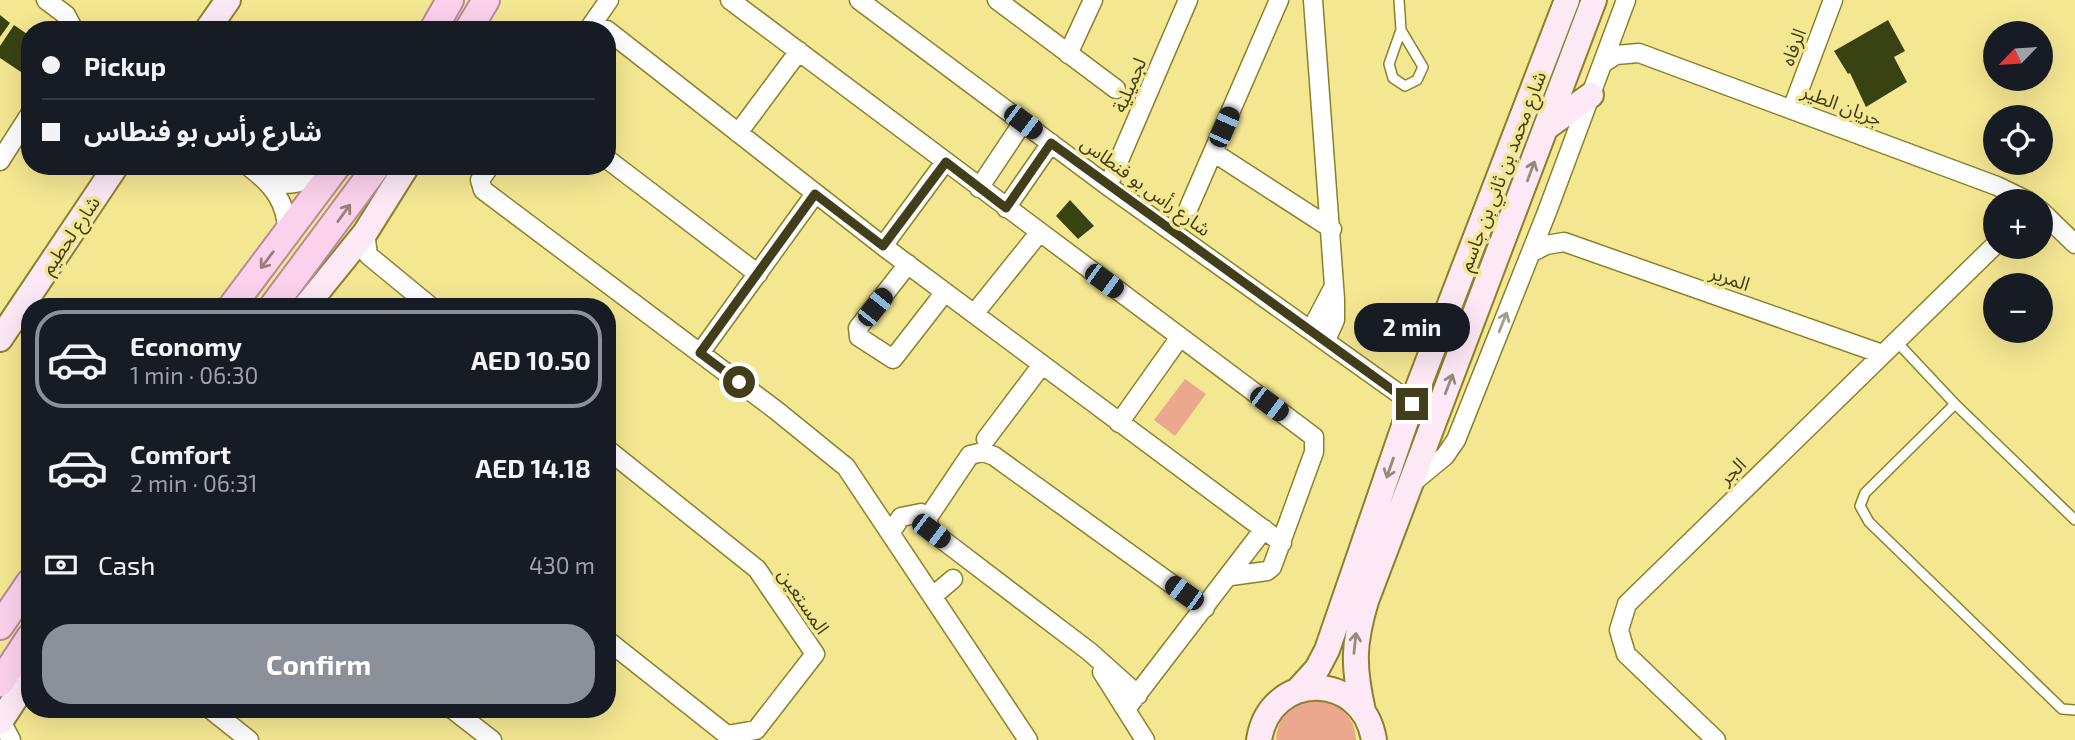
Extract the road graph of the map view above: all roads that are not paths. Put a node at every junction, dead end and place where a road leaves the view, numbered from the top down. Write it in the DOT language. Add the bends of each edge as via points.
graph roads {
  1 [pos="46,0"];
  2 [pos="228,0"];
  3 [pos="450,0"];
  4 [pos="488,0"];
  5 [pos="609,0"];
  6 [pos="730,0"];
  7 [pos="997,0"];
  8 [pos="1093,0"];
  9 [pos="1188,0"];
  10 [pos="1279,0"];
  11 [pos="1312,0"];
  12 [pos="1399,0"];
  13 [pos="1567,0"];
  14 [pos="1594,0"];
  15 [pos="1626,0"];
  16 [pos="1833,0"];
  17 [pos="864,1"];
  18 [pos="69,21"];
  19 [pos="213,21"];
  20 [pos="438,21"];
  21 [pos="474,21"];
  22 [pos="480,21"];
  23 [pos="602,21"];
  24 [pos="1617,23"];
  25 [pos="1401,30"];
  26 [pos="616,41"];
  27 [pos="799,51"];
  28 [pos="1639,53"];
  29 [pos="1068,54"];
  30 [pos="1602,64"];
  31 [pos="1116,89"];
  32 [pos="1591,94"];
  33 [pos="1792,109"];
  34 [pos="1023,122"];
  35 [pos="1547,127"];
  36 [pos="21,128"];
  37 [pos="738,133"];
  38 [pos="1051,143"];
  39 [pos="1213,152"];
  40 [pos="0,162"];
  41 [pos="946,162"];
  42 [pos="616,166"];
  43 [pos="110,175"];
  44 [pos="259,175"];
  45 [pos="261,175"];
  46 [pos="313,175"];
  47 [pos="330,175"];
  48 [pos="370,175"];
  49 [pos="402,175"];
  50 [pos="484,175"];
  51 [pos="1108,186"];
  52 [pos="979,188"];
  53 [pos="2003,189"];
  54 [pos="815,194"];
  55 [pos="1189,207"];
  56 [pos="1006,208"];
  57 [pos="1547,212"];
  58 [pos="2053,223"];
  59 [pos="1332,229"];
  60 [pos="1039,233"];
  61 [pos="286,235"];
  62 [pos="1564,243"];
  63 [pos="367,244"];
  64 [pos="2075,244"];
  65 [pos="883,246"];
  66 [pos="1531,253"];
  67 [pos="1983,257"];
  68 [pos="908,264"];
  69 [pos="758,274"];
  70 [pos="945,292"];
  71 [pos="27,298"];
  72 [pos="238,298"];
  73 [pos="279,298"];
  74 [pos="313,298"];
  75 [pos="422,298"];
  76 [pos="21,308"];
  77 [pos="974,314"];
  78 [pos="1318,335"];
  79 [pos="1181,337"];
  80 [pos="0,339"];
  81 [pos="1896,341"];
  82 [pos="700,353"];
  83 [pos="1882,354"];
  84 [pos="1041,366"];
  85 [pos="1412,404"];
  86 [pos="1955,404"];
  87 [pos="1119,424"];
  88 [pos="986,439"];
  89 [pos="616,456"];
  90 [pos="1411,484"];
  91 [pos="929,517"];
  92 [pos="2075,520"];
  93 [pos="1264,529"];
  94 [pos="891,532"];
  95 [pos="1282,543"];
  96 [pos="1231,576"];
  97 [pos="953,579"];
  98 [pos="21,595"];
  99 [pos="933,596"];
  100 [pos="1205,608"];
  101 [pos="0,626"];
  102 [pos="616,647"];
  103 [pos="21,651"];
  104 [pos="1090,652"];
  105 [pos="0,683"];
  106 [pos="1297,691"];
  107 [pos="21,694"];
  108 [pos="1138,695"];
  109 [pos="1126,709"];
  110 [pos="2075,710"];
  111 [pos="1363,711"];
  112 [pos="221,718"];
  113 [pos="464,718"];
  114 [pos="4,728"];
  115 [pos="249,740"];
  116 [pos="492,740"];
  117 [pos="1027,740"];
  118 [pos="1145,740"];
  119 [pos="1259,740"];
  120 [pos="1375,740"];
  121 [pos="1716,740"];
  1 -- 18 [label="street"];
  2 -- 19 [label="main road"];
  3 -- 20 [label="main road"];
  4 -- 21 [label="main road"];
  4 -- 22 [label="main road"];
  5 -- 23 [label="street"];
  6 -- 27 [label="street"];
  7 -- 29 [label="street"];
  8 -- 29 [label="street"];
  9 -- 51 [label="street, لجميلية"];
  10 -- 39 [label="street"];
  11 -- 59 [label="street"];
  12 -- 25 [label="lane"];
  13 -- 85 [label="main road, شارع محمد بن ثاني بن جاسم"];
  14 -- 35 [label="main road, شارع محمد بن ثاني بن جاسم"];
  15 -- 24 [label="street"];
  16 -- 33 [label="street, الرفاه"];
  17 -- 34 [label="street, شارع رأس بو فنطاس"];
  24 -- 28 [label="street"];
  24 -- 30 [label="street"];
  25 -- 25 [label="lane" via="1389,64 1393,78 1405,86 1417,80 1423,66"];
  26 -- 37 [label="street"];
  27 -- 37 [label="street"];
  27 -- 41 [label="street"];
  28 -- 30 [label="street" via="1616,55"];
  28 -- 33 [label="street, جريان الطير"];
  29 -- 31 [label="street"];
  30 -- 32 [label="street"];
  32 -- 35 [label="main road"];
  32 -- 57 [label="street"];
  33 -- 53 [label="street, جريان الطير"];
  34 -- 38 [label="street, شارع رأس بو فنطاس"];
  34 -- 52 [label="street"];
  90 -- 35 [label="main road, شارع محمد بن ثاني بن جاسم, one-way"];
  36 -- 40 [label="street"];
  37 -- 54 [label="street"];
  38 -- 51 [label="street, شارع رأس بو فنطاس"];
  38 -- 56 [label="street"];
  39 -- 55 [label="street"];
  39 -- 59 [label="street"];
  41 -- 52 [label="street"];
  41 -- 65 [label="street"];
  42 -- 69 [label="street"];
  43 -- 71 [label="main road, شارع لحطيم"];
  44 -- 61 [label="street" via="285,208"];
  45 -- 46 [label="street" via="272,182 297,184"];
  47 -- 61 [label="main road"];
  73 -- 48 [label="main road, one-way"];
  49 -- 63 [label="main road"];
  50 -- 82 [label="street" via="483,190"];
  51 -- 78 [label="street, شارع رأس بو فنطاس"];
  52 -- 56 [label="street"];
  54 -- 65 [label="street"];
  54 -- 69 [label="street"];
  56 -- 60 [label="street"];
  57 -- 62 [label="street"];
  57 -- 66 [label="street"];
  58 -- 64 [label="street"];
  59 -- 78 [label="street" via="1335,320"];
  60 -- 77 [label="street"];
  60 -- 79 [label="street"];
  61 -- 72 [label="main road, one-way"];
  62 -- 66 [label="street"];
  62 -- 83 [label="street, المرير"];
  63 -- 74 [label="main road"];
  63 -- 75 [label="street"];
  65 -- 68 [label="street"];
  90 -- 66 [label="street, one-way" via="1445,456 1456,440"];
  67 -- 81 [label="street, الجر"];
  68 -- 70 [label="street"];
  68 -- 70 [label="street" via="858,328 859,337 892,359"];
  69 -- 82 [label="street"];
  70 -- 77 [label="street"];
  76 -- 80 [label="main road, شارع لحطيم"];
  77 -- 84 [label="street"];
  78 -- 85 [label="street, شارع رأس بو فنطاس"];
  79 -- 87 [label="street"];
  79 -- 95 [label="street" via="1314,438 1314,452"];
  81 -- 83 [label="street, الجر"];
  81 -- 86 [label="lane"];
  82 -- 94 [label="street" via="846,467"];
  83 -- 121 [label="street, الجر" via="1632,597 1622,612 1619,630 1626,654"];
  84 -- 87 [label="street"];
  84 -- 88 [label="street"];
  85 -- 106 [label="main road, شارع محمد بن ثاني بن جاسم, one-way" via="1327,650"];
  86 -- 92 [label="lane"];
  86 -- 110 [label="lane" via="1866,493 1860,506 1862,515 2062,709"];
  87 -- 93 [label="street"];
  89 -- 102 [label="street, المستعين" via="757,569 816,654 756,730 727,735"];
  111 -- 90 [label="main road, شارع محمد بن ثاني بن جاسم, one-way" via="1354,672 1356,632"];
  91 -- 94 [label="street" via="921,513 901,517"];
  91 -- 100 [label="street" via="970,455 983,452"];
  91 -- 104 [label="street" via="931,531"];
  93 -- 95 [label="street"];
  93 -- 96 [label="street"];
  94 -- 99 [label="street"];
  95 -- 96 [label="street" via="1276,562 1267,571"];
  96 -- 100 [label="street"];
  97 -- 99 [label="street"];
  98 -- 101 [label="main road"];
  99 -- 117 [label="street"];
  100 -- 108 [label="street"];
  103 -- 105 [label="main road"];
  104 -- 108 [label="street"];
  104 -- 109 [label="street"];
  106 -- 111 [label="main road" via="1333,690"];
  106 -- 119 [label="main road, شارع محمد بن ثاني بن جاسم" via="1270,710"];
  107 -- 114 [label="main road"];
  108 -- 109 [label="street"];
  109 -- 118 [label="street"];
  111 -- 120 [label="main road, شارع محمد بن ثاني بن جاسم"];
  112 -- 115 [label="street"];
  113 -- 116 [label="street"];
}
